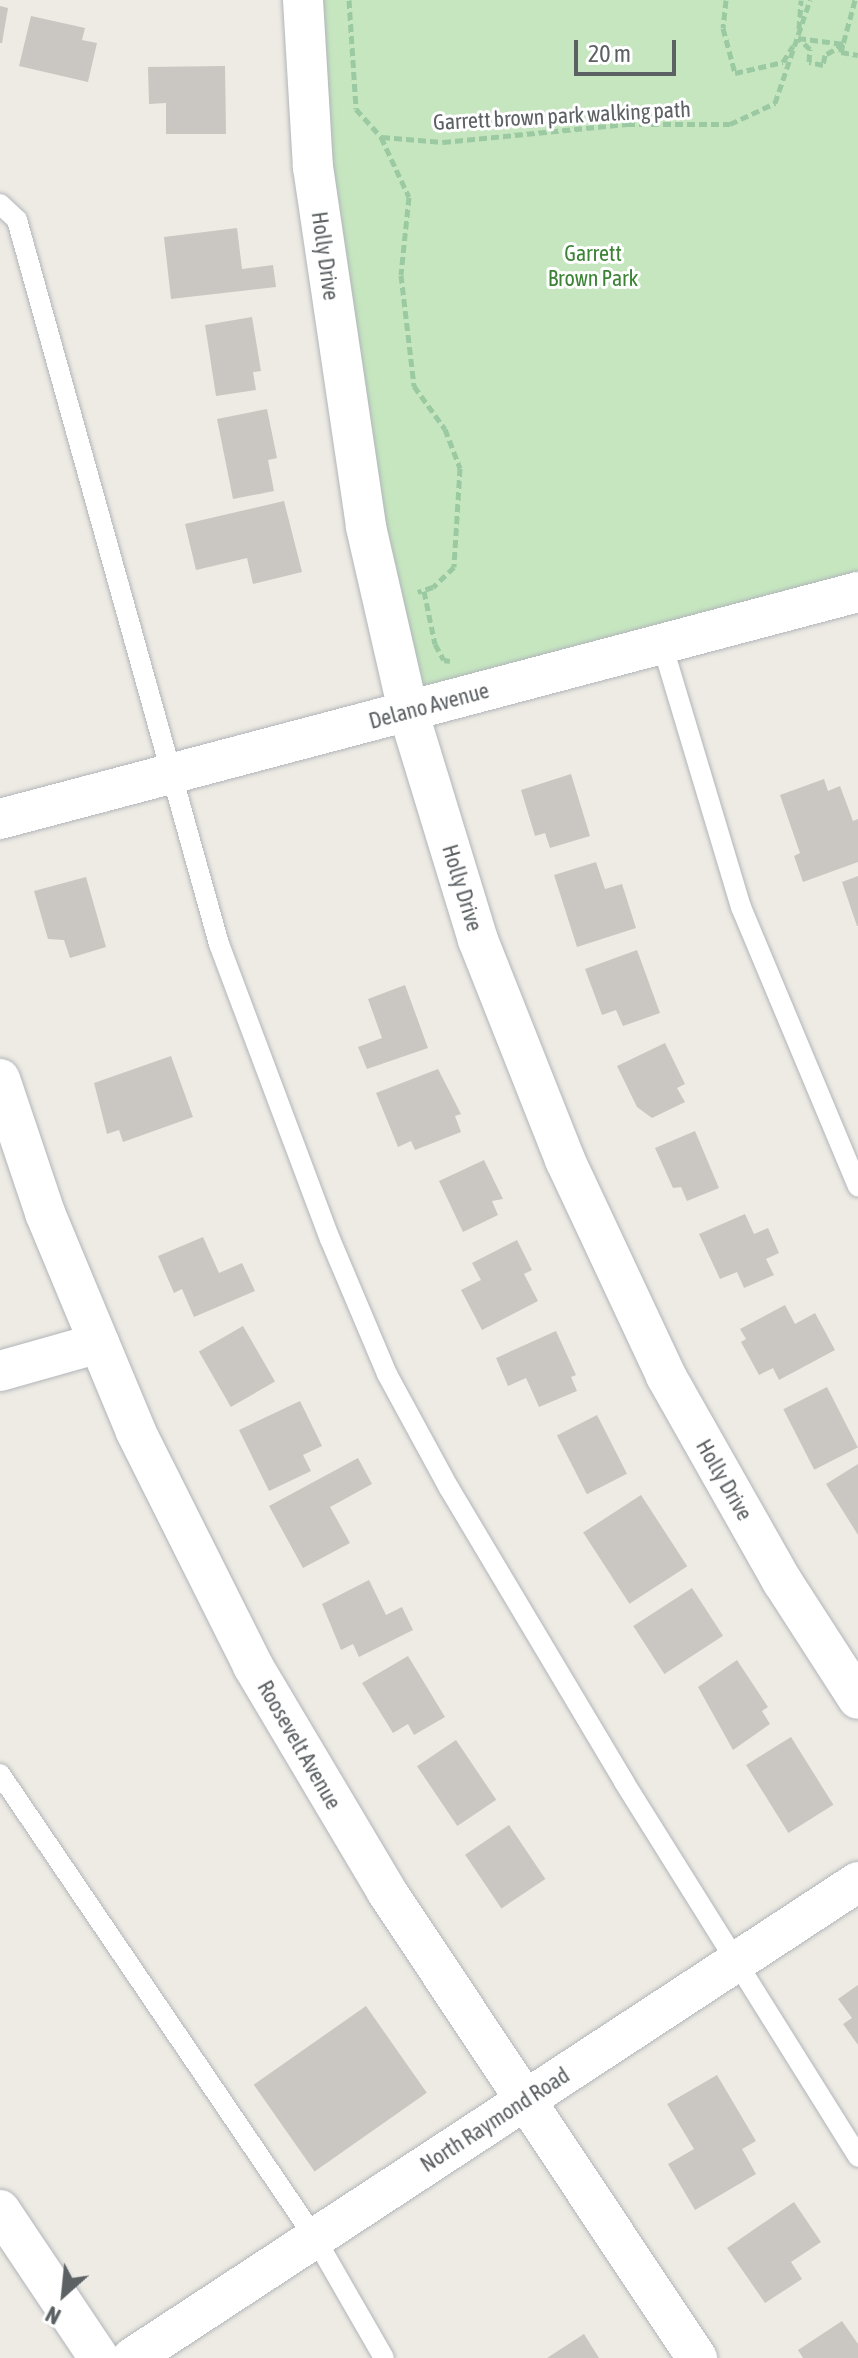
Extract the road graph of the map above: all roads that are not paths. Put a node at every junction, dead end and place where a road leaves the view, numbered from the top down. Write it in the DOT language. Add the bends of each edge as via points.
graph roads {
  1 [pos="303,0"];
  2 [pos="0,204"];
  3 [pos="858,592"];
  4 [pos="662,644"];
  5 [pos="408,711"];
  6 [pos="171,774"];
  7 [pos="0,819"];
  8 [pos="0,1079"];
  9 [pos="858,1187"];
  10 [pos="99,1343"];
  11 [pos="0,1371"];
  12 [pos="858,1699"];
  13 [pos="0,1774"];
  14 [pos="858,1882"];
  15 [pos="733,1964"];
  16 [pos="525,2100"];
  17 [pos="858,2157"];
  18 [pos="0,2210"];
  19 [pos="315,2238"];
  20 [pos="99,2358"];
  21 [pos="132,2358"];
  22 [pos="384,2358"];
  23 [pos="697,2358"];
  1 -- 5 [label="street, Holly Drive" via="313,167 336,348 366,527"];
  2 -- 6 [label="lane" via="17,220"];
  3 -- 4 [label="street, Delano Avenue"];
  4 -- 5 [label="street, Delano Avenue"];
  4 -- 9 [label="lane" via="741,907 829,1129"];
  5 -- 6 [label="street, Delano Avenue"];
  5 -- 12 [label="street, Holly Drive" via="478,940 565,1160 687,1414 782,1581"];
  6 -- 7 [label="street, Delano Avenue"];
  6 -- 15 [label="lane" via="219,944 387,1374 449,1488"];
  8 -- 10 [label="street, Roosevelt Avenue" via="45,1213"];
  10 -- 11 [label="street"];
  10 -- 16 [label="street, Roosevelt Avenue" via="187,1537 286,1724 387,1892"];
  13 -- 19 [label="lane"];
  14 -- 15 [label="street, North Raymond Road"];
  15 -- 16 [label="street, North Raymond Road"];
  15 -- 17 [label="lane"];
  16 -- 19 [label="street, North Raymond Road"];
  16 -- 23 [label="street, Roosevelt Avenue"];
  18 -- 20 [label="street"];
  19 -- 21 [label="street, North Raymond Road"];
  19 -- 22 [label="lane"];
}
